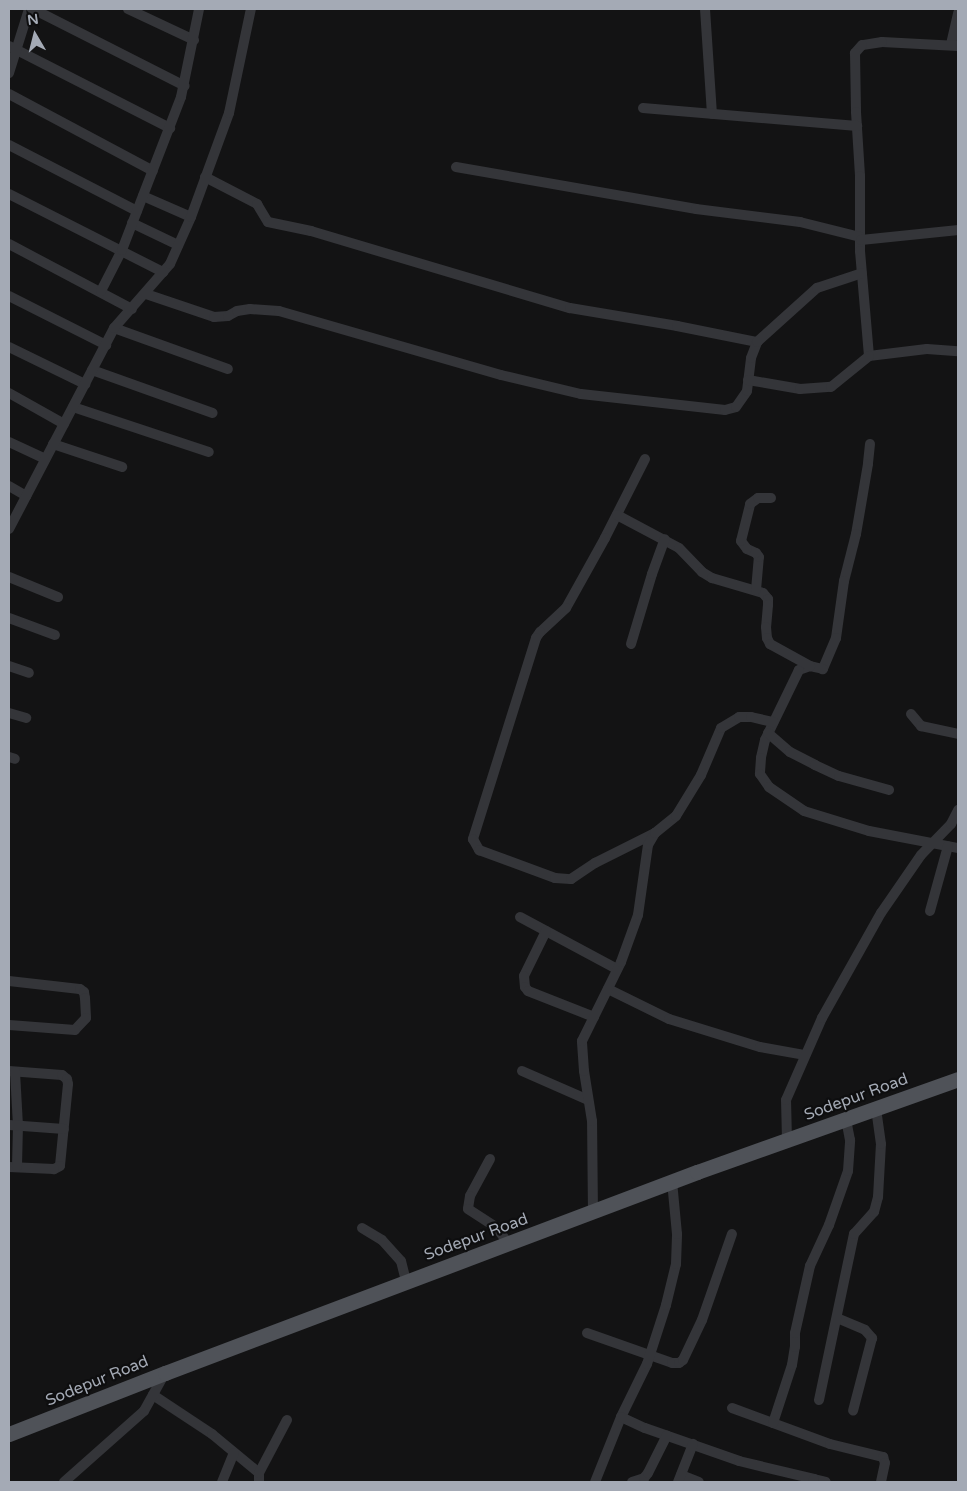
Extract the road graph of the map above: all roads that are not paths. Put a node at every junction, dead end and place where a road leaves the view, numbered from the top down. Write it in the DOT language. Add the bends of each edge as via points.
graph roads {
  1 [pos="29,9"];
  2 [pos="33,9"];
  3 [pos="128,9"];
  4 [pos="199,9"];
  5 [pos="251,9"];
  6 [pos="705,9"];
  7 [pos="958,12"];
  8 [pos="194,40"];
  9 [pos="955,45"];
  10 [pos="13,48"];
  11 [pos="9,73"];
  12 [pos="185,86"];
  13 [pos="9,94"];
  14 [pos="643,108"];
  15 [pos="712,114"];
  16 [pos="857,126"];
  17 [pos="170,128"];
  18 [pos="9,145"];
  19 [pos="456,167"];
  20 [pos="153,171"];
  21 [pos="205,178"];
  22 [pos="9,194"];
  23 [pos="143,196"];
  24 [pos="136,211"];
  25 [pos="190,217"];
  26 [pos="132,223"];
  27 [pos="958,230"];
  28 [pos="861,238"];
  29 [pos="9,244"];
  30 [pos="178,244"];
  31 [pos="122,250"];
  32 [pos="163,272"];
  33 [pos="862,273"];
  34 [pos="101,291"];
  35 [pos="146,294"];
  36 [pos="9,296"];
  37 [pos="132,309"];
  38 [pos="114,328"];
  39 [pos="757,342"];
  40 [pos="106,345"];
  41 [pos="9,347"];
  42 [pos="958,351"];
  43 [pos="869,356"];
  44 [pos="228,369"];
  45 [pos="92,370"];
  46 [pos="748,380"];
  47 [pos="85,384"];
  48 [pos="9,393"];
  49 [pos="73,407"];
  50 [pos="213,413"];
  51 [pos="64,424"];
  52 [pos="9,442"];
  53 [pos="53,444"];
  54 [pos="870,444"];
  55 [pos="209,452"];
  56 [pos="46,459"];
  57 [pos="645,459"];
  58 [pos="122,467"];
  59 [pos="9,486"];
  60 [pos="26,496"];
  61 [pos="771,498"];
  62 [pos="617,516"];
  63 [pos="9,529"];
  64 [pos="665,539"];
  65 [pos="9,577"];
  66 [pos="756,590"];
  67 [pos="58,597"];
  68 [pos="9,618"];
  69 [pos="54,635"];
  70 [pos="632,644"];
  71 [pos="9,666"];
  72 [pos="810,666"];
  73 [pos="29,673"];
  74 [pos="9,713"];
  75 [pos="911,714"];
  76 [pos="26,718"];
  77 [pos="773,722"];
  78 [pos="768,733"];
  79 [pos="958,734"];
  80 [pos="889,790"];
  81 [pos="958,810"];
  82 [pos="655,833"];
  83 [pos="935,843"];
  84 [pos="953,847"];
  85 [pos="930,910"];
  86 [pos="520,917"];
  87 [pos="546,931"];
  88 [pos="617,970"];
  89 [pos="9,981"];
  90 [pos="608,989"];
  91 [pos="594,1017"];
  92 [pos="9,1024"];
  93 [pos="805,1055"];
  94 [pos="522,1071"];
  95 [pos="12,1072"];
  96 [pos="958,1079"];
  97 [pos="588,1100"];
  98 [pos="876,1108"];
  99 [pos="846,1119"];
  100 [pos="13,1125"];
  101 [pos="64,1129"];
  102 [pos="787,1140"];
  103 [pos="490,1159"];
  104 [pos="13,1167"];
  105 [pos="672,1181"];
  106 [pos="593,1212"];
  107 [pos="362,1228"];
  108 [pos="732,1234"];
  109 [pos="508,1243"];
  110 [pos="406,1282"];
  111 [pos="837,1318"];
  112 [pos="587,1333"];
  113 [pos="650,1355"];
  114 [pos="165,1373"];
  115 [pos="152,1395"];
  116 [pos="819,1400"];
  117 [pos="732,1408"];
  118 [pos="853,1411"];
  119 [pos="620,1416"];
  120 [pos="288,1420"];
  121 [pos="773,1422"];
  122 [pos="9,1434"];
  123 [pos="667,1435"];
  124 [pos="693,1444"];
  125 [pos="234,1453"];
  126 [pos="259,1478"];
  127 [pos="679,1479"];
  128 [pos="813,1481"];
  129 [pos="68,1482"];
  130 [pos="222,1482"];
  131 [pos="595,1482"];
  132 [pos="632,1482"];
  133 [pos="699,1482"];
  134 [pos="826,1482"];
  135 [pos="881,1482"];
  1 -- 10 [label="street"];
  2 -- 12 [label="street"];
  3 -- 8 [label="street"];
  4 -- 8 [label="street"];
  5 -- 21 [label="street" via="229,113"];
  6 -- 15 [label="street"];
  7 -- 9 [label="street"];
  8 -- 12 [label="street"];
  9 -- 16 [label="street" via="882,42 862,45 855,54"];
  10 -- 11 [label="street"];
  10 -- 17 [label="street"];
  12 -- 17 [label="street"];
  13 -- 20 [label="street"];
  14 -- 15 [label="street"];
  15 -- 16 [label="street"];
  16 -- 28 [label="street"];
  17 -- 20 [label="street"];
  18 -- 24 [label="street"];
  19 -- 28 [label="street" via="696,209 800,222"];
  20 -- 23 [label="street"];
  21 -- 25 [label="street"];
  21 -- 39 [label="street" via="257,204 268,222 311,231 570,308"];
  22 -- 31 [label="street"];
  23 -- 24 [label="street"];
  23 -- 25 [label="street"];
  24 -- 26 [label="street"];
  25 -- 30 [label="street"];
  26 -- 30 [label="street"];
  26 -- 31 [label="street"];
  27 -- 28 [label="street"];
  28 -- 33 [label="street"];
  29 -- 34 [label="street"];
  30 -- 32 [label="street"];
  31 -- 32 [label="street"];
  31 -- 34 [label="street"];
  32 -- 35 [label="street"];
  33 -- 39 [label="street" via="817,288"];
  33 -- 43 [label="street"];
  34 -- 37 [label="street"];
  35 -- 37 [label="street"];
  35 -- 46 [label="street" via="214,317 250,309 279,311 501,375 581,394 725,410 736,407 747,390"];
  36 -- 40 [label="street"];
  37 -- 38 [label="street"];
  38 -- 40 [label="street"];
  38 -- 44 [label="street"];
  39 -- 46 [label="street"];
  40 -- 45 [label="street"];
  41 -- 47 [label="street"];
  42 -- 43 [label="street" via="927,350"];
  43 -- 46 [label="street" via="835,386 825,388 800,389"];
  45 -- 47 [label="street"];
  45 -- 50 [label="street"];
  47 -- 49 [label="street"];
  48 -- 51 [label="street"];
  49 -- 51 [label="street"];
  49 -- 55 [label="street"];
  51 -- 53 [label="street"];
  52 -- 56 [label="street"];
  53 -- 56 [label="street"];
  53 -- 58 [label="street"];
  54 -- 72 [label="street" via="836,638 823,669"];
  56 -- 60 [label="street"];
  57 -- 62 [label="street"];
  59 -- 60 [label="street"];
  60 -- 63 [label="street"];
  61 -- 66 [label="street" via="753,500 741,541 759,557"];
  62 -- 64 [label="street"];
  62 -- 82 [label="street" via="566,608 536,638 473,839 479,850 555,878 571,879 595,863"];
  64 -- 66 [label="street" via="712,578"];
  64 -- 70 [label="street"];
  65 -- 67 [label="street"];
  66 -- 72 [label="street" via="768,598 766,628 770,644"];
  68 -- 69 [label="street"];
  71 -- 73 [label="street"];
  72 -- 77 [label="street" via="799,670"];
  74 -- 76 [label="street"];
  75 -- 79 [label="street" via="921,726"];
  77 -- 78 [label="street"];
  77 -- 82 [label="street" via="740,717 721,728 700,776 676,816"];
  78 -- 80 [label="street" via="790,752 839,776"];
  78 -- 83 [label="street" via="760,758 760,774 769,787 804,811 869,831"];
  81 -- 83 [label="street"];
  82 -- 88 [label="street" via="648,846 638,914"];
  83 -- 84 [label="street"];
  83 -- 93 [label="street" via="921,855 858,950"];
  84 -- 85 [label="street"];
  86 -- 87 [label="street"];
  87 -- 88 [label="street"];
  87 -- 91 [label="street" via="524,976 524,987"];
  88 -- 90 [label="street"];
  89 -- 92 [label="street" via="80,989 84,992 86,1018 75,1030"];
  90 -- 91 [label="street"];
  90 -- 93 [label="street" via="669,1019 760,1047"];
  91 -- 97 [label="street" via="582,1041"];
  93 -- 102 [label="street" via="786,1100"];
  94 -- 97 [label="street"];
  95 -- 100 [label="street"];
  95 -- 101 [label="street" via="65,1076 68,1084"];
  96 -- 98 [label="main road, Sodepur Road"];
  97 -- 106 [label="street" via="592,1121"];
  98 -- 99 [label="main road, Sodepur Road"];
  98 -- 111 [label="street" via="882,1144 878,1197 874,1212 854,1234"];
  99 -- 102 [label="main road, Sodepur Road"];
  99 -- 121 [label="street" via="850,1140 848,1170 829,1225 810,1266 794,1333 796,1348 792,1365"];
  100 -- 101 [label="street"];
  100 -- 104 [label="street"];
  101 -- 104 [label="street" via="62,1163 58,1168"];
  102 -- 105 [label="main road, Sodepur Road"];
  103 -- 109 [label="street" via="470,1196 468,1209 497,1228"];
  105 -- 106 [label="main road, Sodepur Road"];
  105 -- 113 [label="street" via="676,1264"];
  106 -- 109 [label="main road, Sodepur Road"];
  107 -- 110 [label="street" via="382,1240 401,1261"];
  108 -- 113 [label="street" via="702,1320 683,1360 672,1363"];
  109 -- 110 [label="main road, Sodepur Road"];
  110 -- 114 [label="main road, Sodepur Road"];
  111 -- 116 [label="street"];
  111 -- 118 [label="street" via="865,1330 872,1338"];
  112 -- 113 [label="street"];
  113 -- 119 [label="street"];
  114 -- 115 [label="street"];
  114 -- 122 [label="main road, Sodepur Road"];
  115 -- 125 [label="street" via="212,1434"];
  115 -- 129 [label="street" via="144,1411"];
  117 -- 121 [label="street"];
  119 -- 123 [label="street"];
  119 -- 131 [label="street"];
  120 -- 126 [label="street"];
  121 -- 135 [label="street" via="830,1444 883,1457"];
  123 -- 124 [label="street"];
  123 -- 132 [label="street" via="648,1473"];
  124 -- 127 [label="street"];
  124 -- 128 [label="street"];
  125 -- 126 [label="street"];
  125 -- 130 [label="street"];
  127 -- 133 [label="street"];
  128 -- 134 [label="street"];
}
